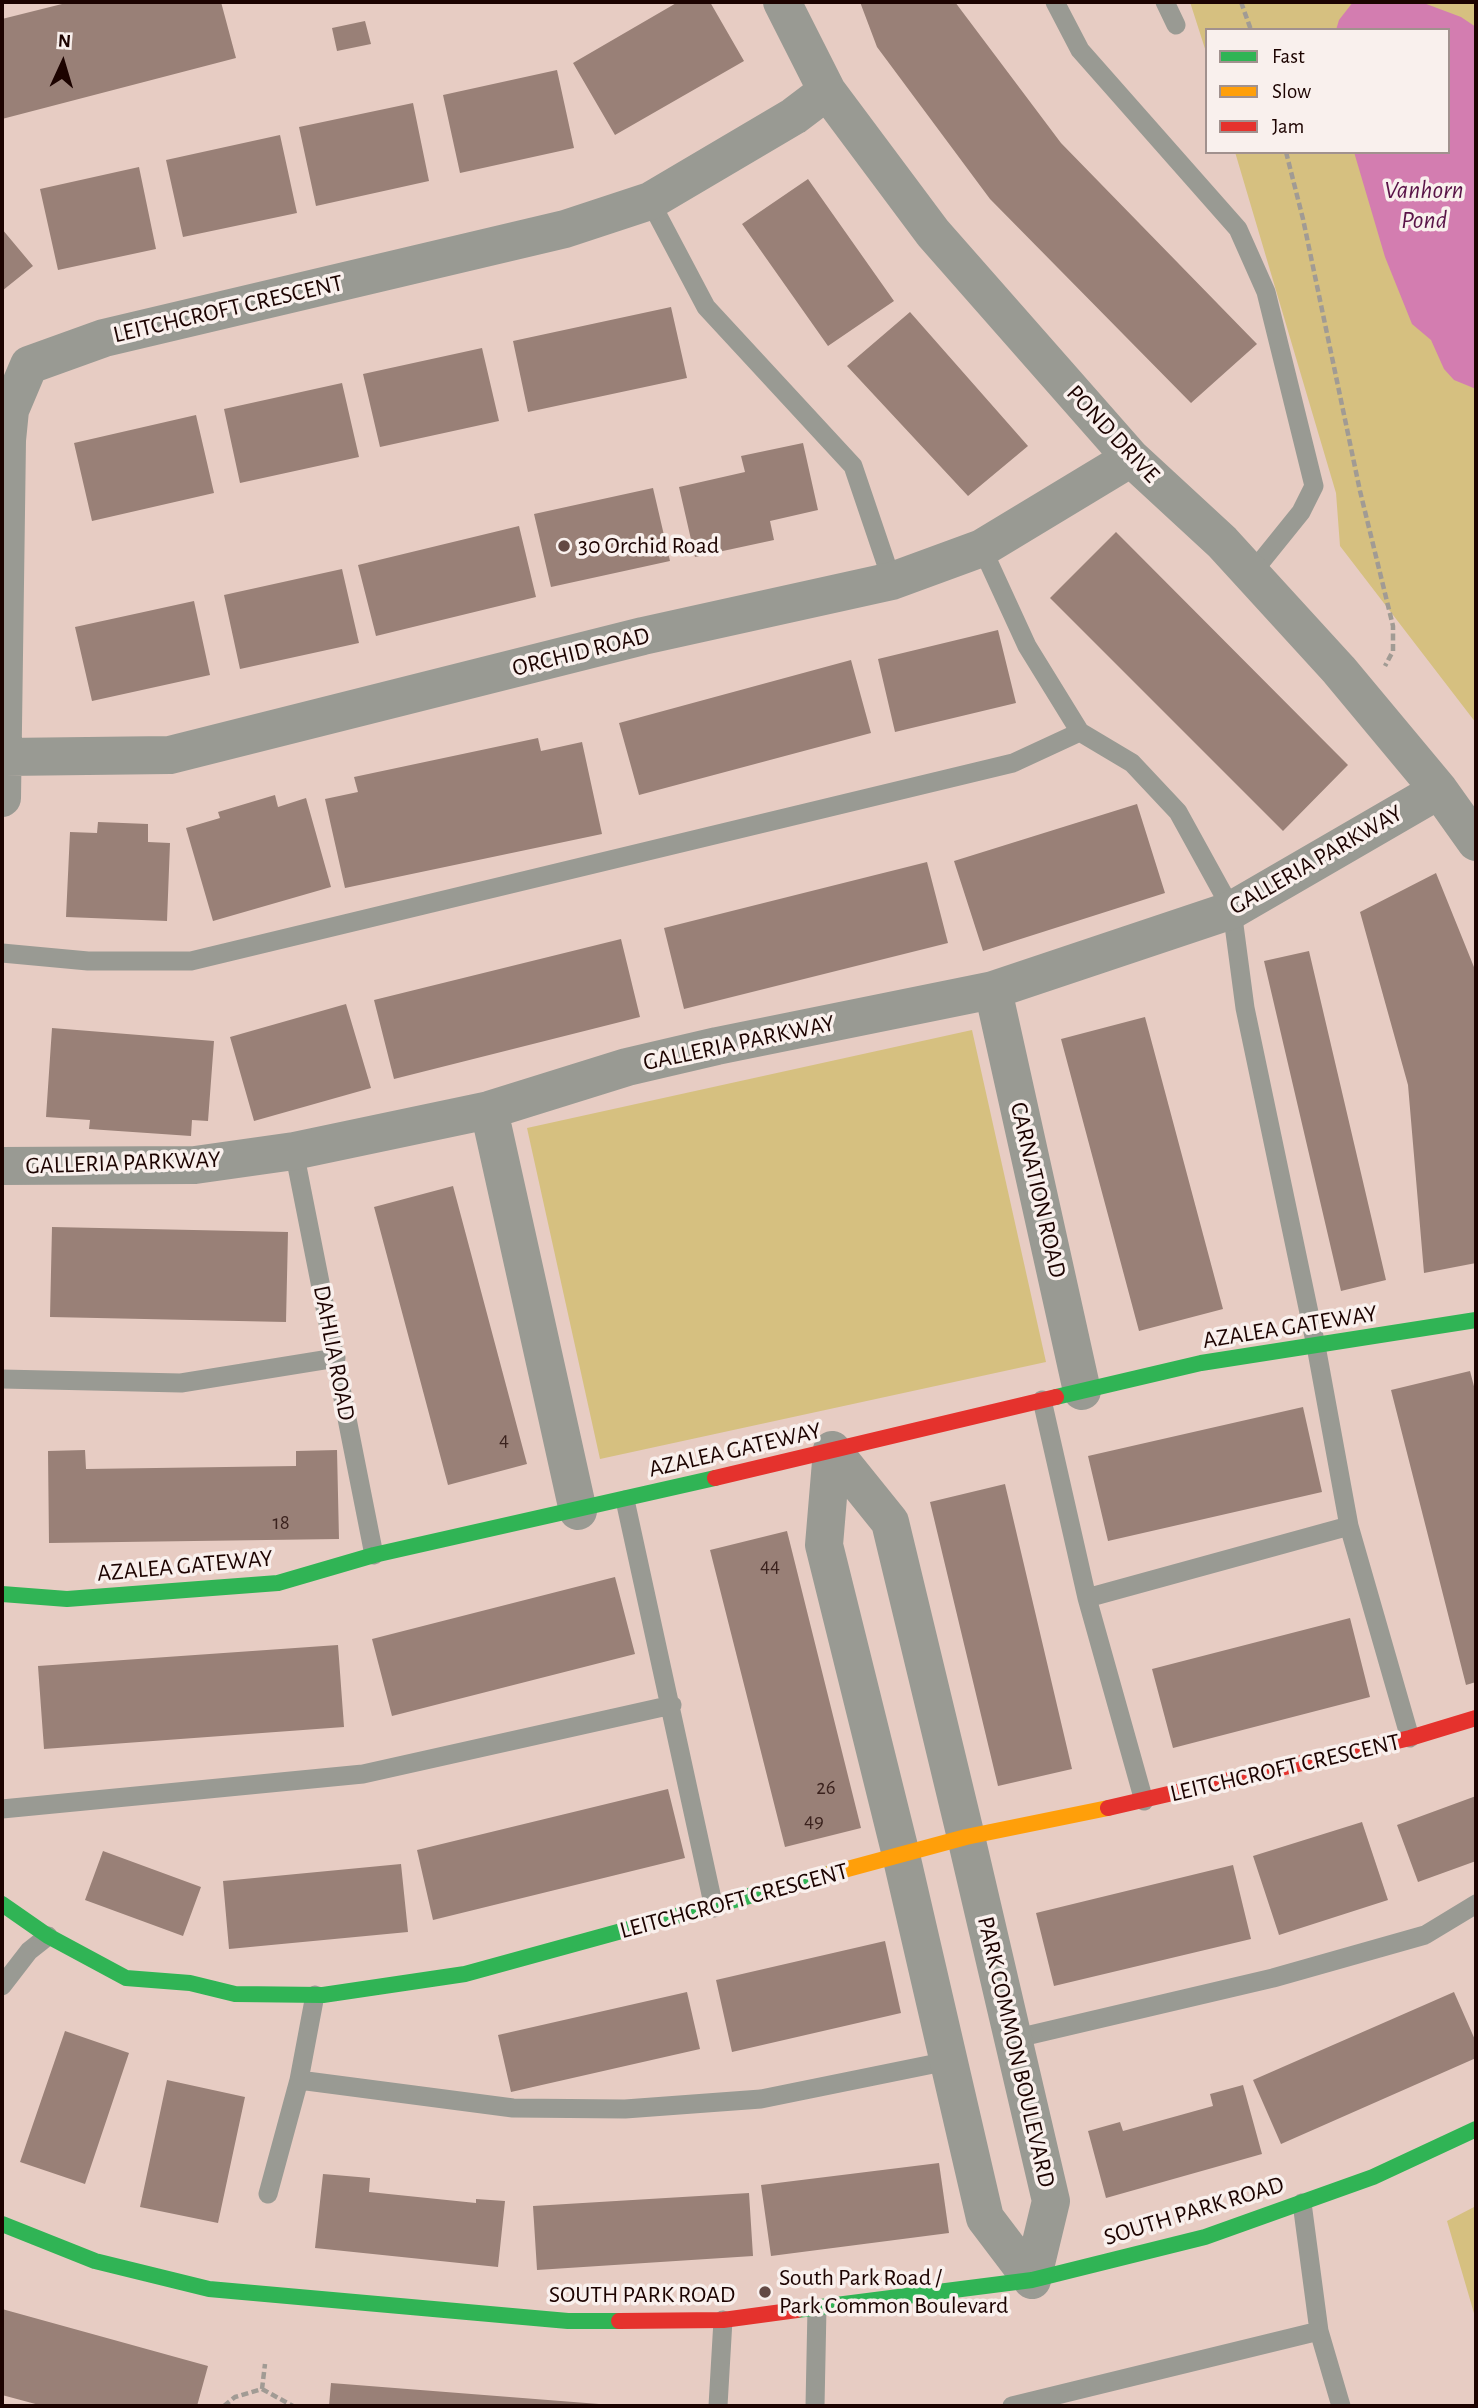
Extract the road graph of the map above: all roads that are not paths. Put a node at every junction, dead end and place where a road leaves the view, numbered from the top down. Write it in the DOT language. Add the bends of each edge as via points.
graph roads {
  1 [pos="782,2"];
  2 [pos="1055,2"];
  3 [pos="1165,2"];
  4 [pos="1176,25"];
  5 [pos="827,91"];
  6 [pos="650,201"];
  7 [pos="1131,458"];
  8 [pos="982,548"];
  9 [pos="1251,574"];
  10 [pos="892,581"];
  11 [pos="1080,732"];
  12 [pos="5,757"];
  13 [pos="1439,790"];
  14 [pos="2,798"];
  15 [pos="1476,842"];
  16 [pos="1233,911"];
  17 [pos="2,953"];
  18 [pos="993,990"];
  19 [pos="489,1110"];
  20 [pos="294,1151"];
  21 [pos="2,1166"];
  22 [pos="1476,1320"];
  23 [pos="1316,1346"];
  24 [pos="336,1358"];
  25 [pos="2,1379"];
  26 [pos="1082,1391"];
  27 [pos="1042,1400"];
  28 [pos="832,1450"];
  29 [pos="625,1500"];
  30 [pos="578,1511"];
  31 [pos="1349,1526"];
  32 [pos="373,1555"];
  33 [pos="2,1594"];
  34 [pos="1087,1598"];
  35 [pos="672,1705"];
  36 [pos="1476,1718"];
  37 [pos="1410,1738"];
  38 [pos="1144,1801"];
  39 [pos="2,1809"];
  40 [pos="966,1837"];
  41 [pos="901,1855"];
  42 [pos="2,1904"];
  43 [pos="1476,1904"];
  44 [pos="714,1908"];
  45 [pos="48,1936"];
  46 [pos="2,1986"];
  47 [pos="315,1995"];
  48 [pos="1013,2039"];
  49 [pos="948,2061"];
  50 [pos="299,2080"];
  51 [pos="1476,2129"];
  52 [pos="268,2194"];
  53 [pos="1302,2203"];
  54 [pos="2,2224"];
  55 [pos="1032,2280"];
  56 [pos="817,2308"];
  57 [pos="723,2320"];
  58 [pos="1319,2331"];
  59 [pos="718,2406"];
  60 [pos="815,2406"];
  61 [pos="1012,2406"];
  62 [pos="1341,2406"];
  1 -- 5 [label="street, POND DRIVE"];
  2 -- 9 [label="lane" via="1080,50 1238,229 1266,292 1314,485 1301,512"];
  3 -- 4 [label="lane"];
  5 -- 6 [label="street, LEITCHCROFT CRESCENT" via="794,116"];
  5 -- 7 [label="street, POND DRIVE" via="933,233"];
  6 -- 10 [label="lane" via="706,307 853,466"];
  6 -- 12 [label="street, LEITCHCROFT CRESCENT" via="565,229 104,338 29,365 10,411 7,440"];
  7 -- 8 [label="street, ORCHID ROAD"];
  7 -- 9 [label="street, POND DRIVE"];
  8 -- 10 [label="street, ORCHID ROAD"];
  8 -- 11 [label="lane" via="1027,646"];
  9 -- 13 [label="street, POND DRIVE"];
  10 -- 12 [label="street, ORCHID ROAD" via="643,636 170,755"];
  11 -- 16 [label="lane" via="1132,762 1178,812"];
  11 -- 17 [label="lane" via="1013,763 191,961 88,961"];
  12 -- 14 [label="street, LEITCHCROFT CRESCENT"];
  13 -- 15 [label="street, POND DRIVE"];
  13 -- 16 [label="street, GALLERIA PARKWAY"];
  16 -- 18 [label="street, GALLERIA PARKWAY"];
  16 -- 23 [label="lane" via="1245,1008"];
  18 -- 19 [label="street, GALLERIA PARKWAY" via="627,1067"];
  18 -- 26 [label="street, CARNATION ROAD"];
  19 -- 20 [label="street, GALLERIA PARKWAY"];
  19 -- 30 [label="street"];
  20 -- 21 [label="street, GALLERIA PARKWAY" via="195,1165"];
  20 -- 24 [label="lane, DAHLIA ROAD"];
  22 -- 23 [label="street, AZALEA GATEWAY"];
  23 -- 26 [label="street, AZALEA GATEWAY" via="1201,1363"];
  23 -- 31 [label="lane"];
  24 -- 25 [label="lane" via="181,1383"];
  24 -- 32 [label="lane, DAHLIA ROAD"];
  26 -- 27 [label="street, AZALEA GATEWAY"];
  27 -- 28 [label="street, AZALEA GATEWAY"];
  27 -- 34 [label="lane"];
  28 -- 29 [label="street, AZALEA GATEWAY"];
  28 -- 40 [label="street, PARK COMMON BOULEVARD" via="890,1521"];
  28 -- 41 [label="street" via="824,1545"];
  29 -- 30 [label="street, AZALEA GATEWAY"];
  29 -- 35 [label="lane"];
  30 -- 32 [label="street, AZALEA GATEWAY"];
  31 -- 34 [label="lane"];
  31 -- 37 [label="lane"];
  32 -- 33 [label="street, AZALEA GATEWAY" via="278,1583 67,1599"];
  34 -- 38 [label="lane"];
  35 -- 39 [label="lane" via="363,1774"];
  35 -- 44 [label="lane"];
  36 -- 37 [label="street, LEITCHCROFT CRESCENT"];
  37 -- 38 [label="street, LEITCHCROFT CRESCENT"];
  38 -- 40 [label="street, LEITCHCROFT CRESCENT"];
  40 -- 41 [label="street, LEITCHCROFT CRESCENT"];
  40 -- 48 [label="street, PARK COMMON BOULEVARD"];
  41 -- 44 [label="street, LEITCHCROFT CRESCENT"];
  41 -- 49 [label="street"];
  42 -- 45 [label="street, LEITCHCROFT CRESCENT"];
  43 -- 48 [label="lane" via="1425,1935 1273,1978"];
  44 -- 47 [label="street, LEITCHCROFT CRESCENT" via="464,1973"];
  45 -- 46 [label="lane" via="29,1951"];
  45 -- 47 [label="street, LEITCHCROFT CRESCENT" via="126,1978 190,1983 235,1994"];
  47 -- 50 [label="lane"];
  48 -- 55 [label="street, PARK COMMON BOULEVARD" via="1051,2201"];
  49 -- 50 [label="lane" via="761,2099 625,2109 513,2108"];
  49 -- 55 [label="street" via="985,2218"];
  50 -- 52 [label="lane"];
  51 -- 53 [label="street, SOUTH PARK ROAD" via="1373,2177"];
  53 -- 55 [label="street, SOUTH PARK ROAD" via="1205,2237"];
  53 -- 58 [label="lane"];
  54 -- 57 [label="street, SOUTH PARK ROAD" via="95,2261 209,2289 568,2321"];
  55 -- 56 [label="street, SOUTH PARK ROAD"];
  56 -- 57 [label="street, SOUTH PARK ROAD"];
  56 -- 60 [label="lane"];
  57 -- 59 [label="lane"];
  58 -- 61 [label="lane"];
  58 -- 62 [label="lane"];
}
